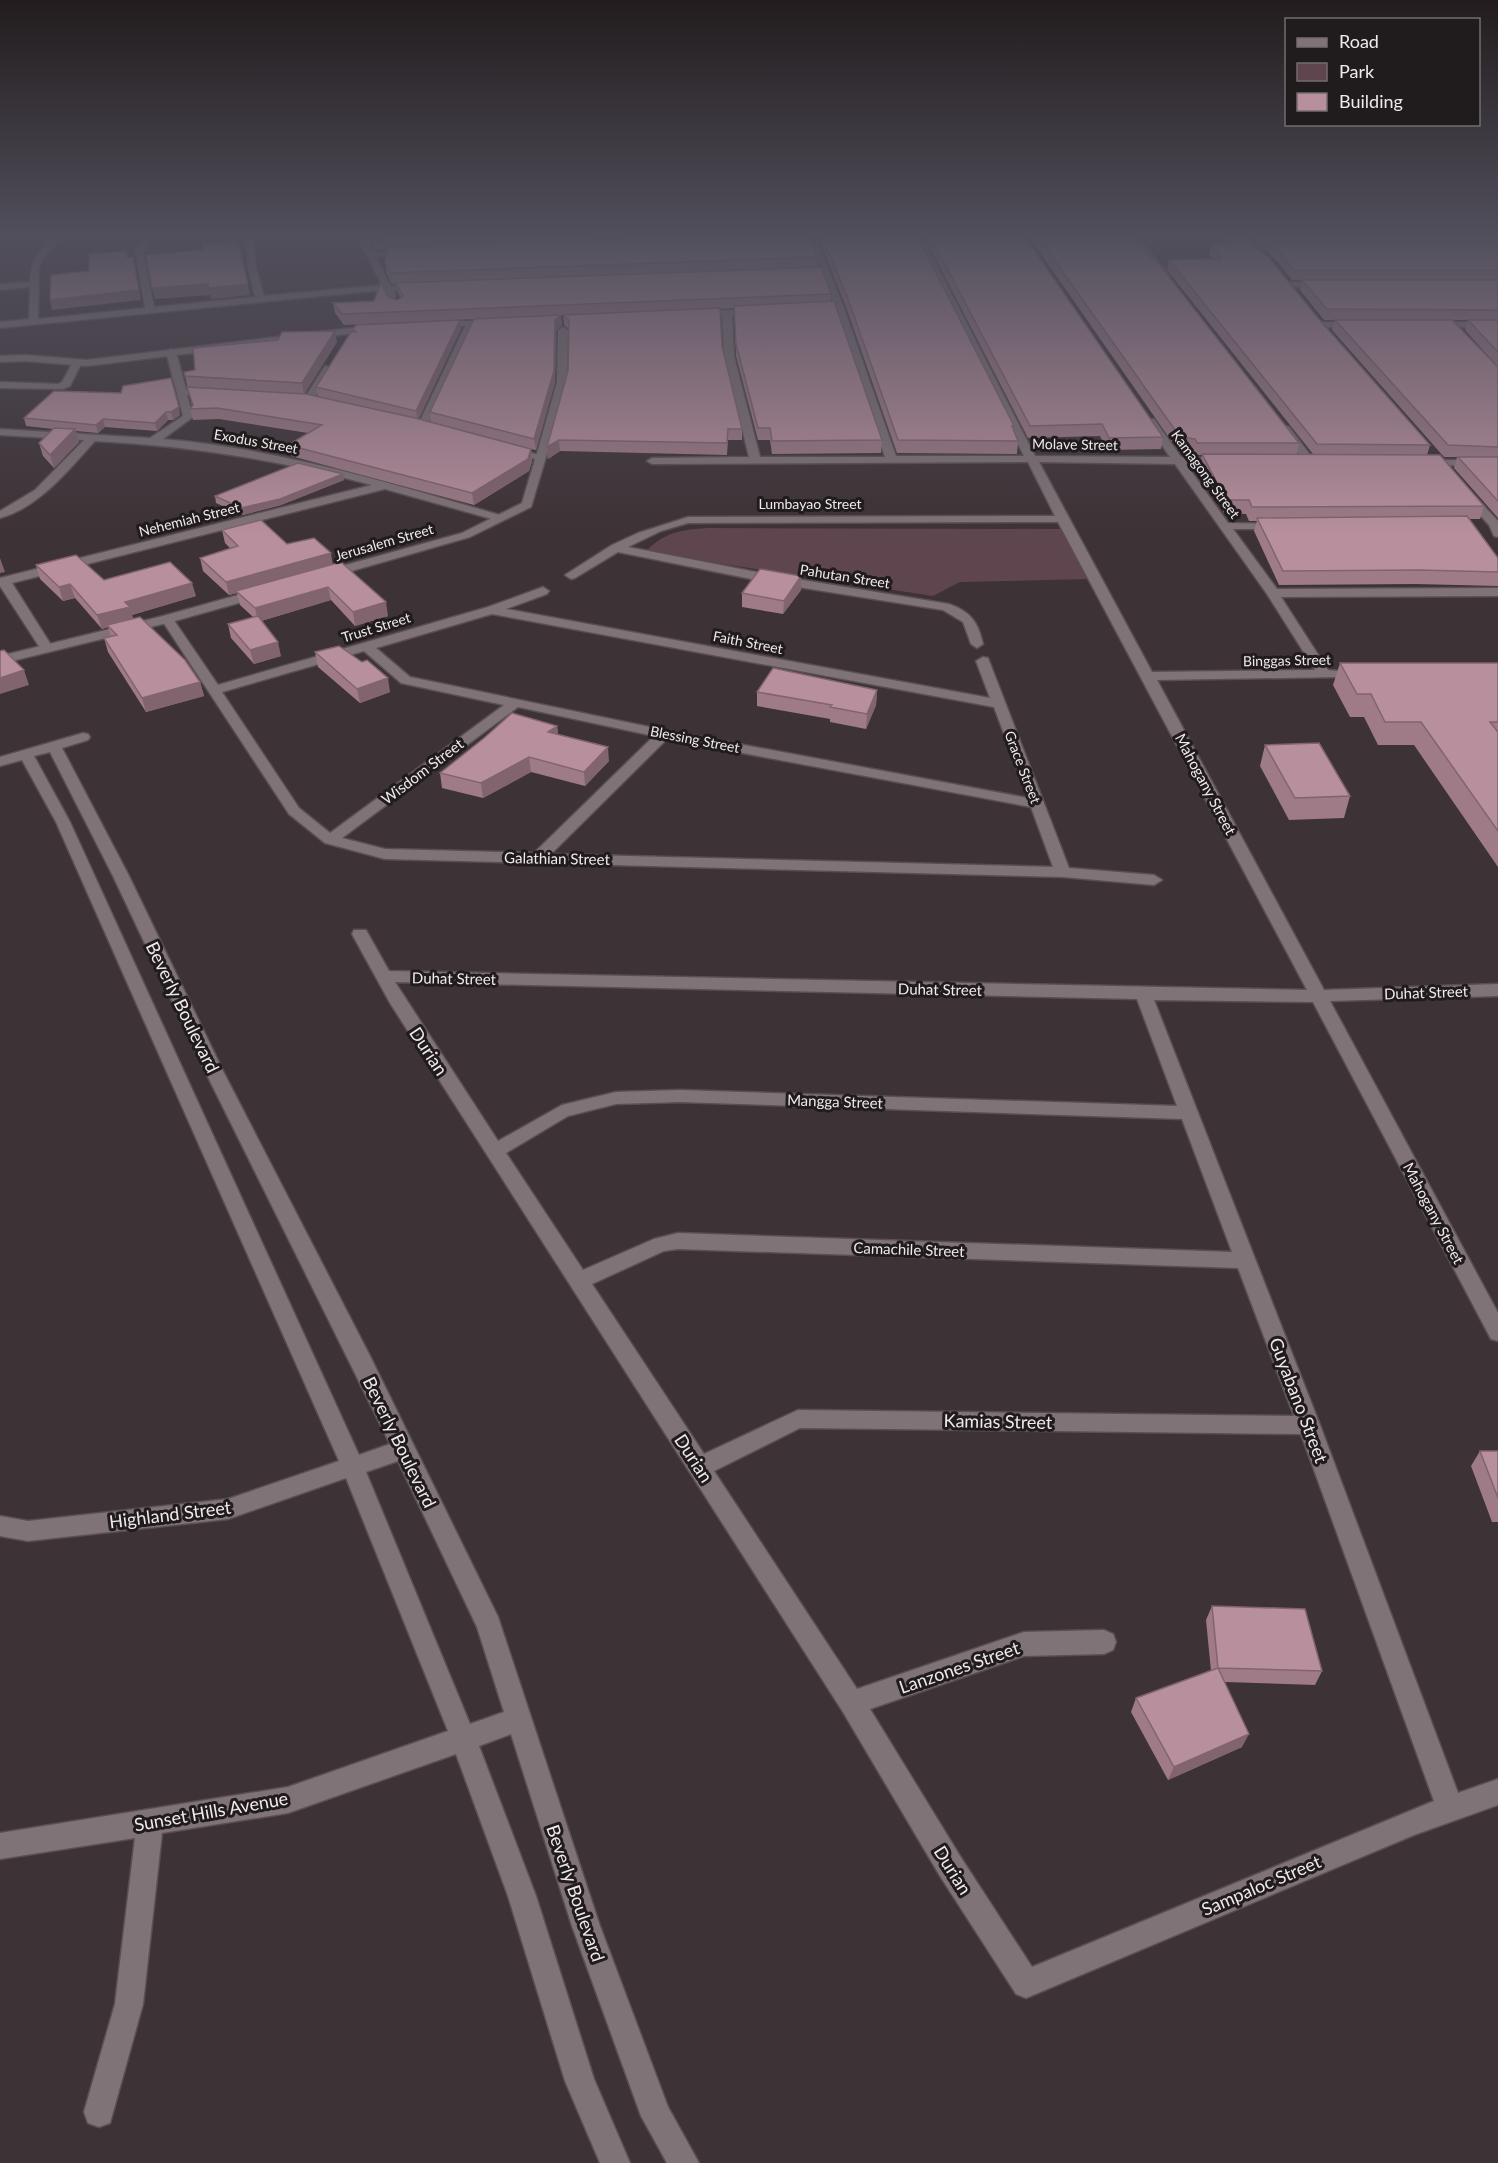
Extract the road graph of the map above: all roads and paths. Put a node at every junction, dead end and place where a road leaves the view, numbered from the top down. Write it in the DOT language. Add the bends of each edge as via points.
graph roads {
  1 [pos="306,335"];
  2 [pos="349,335"];
  3 [pos="465,335"];
  4 [pos="564,335"];
  5 [pos="728,335"];
  6 [pos="848,335"];
  7 [pos="968,335"];
  8 [pos="171,352"];
  9 [pos="0,359"];
  10 [pos="76,363"];
  11 [pos="0,385"];
  12 [pos="182,392"];
  13 [pos="228,395"];
  14 [pos="297,399"];
  15 [pos="308,400"];
  16 [pos="319,403"];
  17 [pos="1143,412"];
  18 [pos="1281,424"];
  19 [pos="0,432"];
  20 [pos="454,435"];
  21 [pos="92,438"];
  22 [pos="152,442"];
  23 [pos="498,446"];
  24 [pos="1430,452"];
  25 [pos="541,457"];
  26 [pos="1031,459"];
  27 [pos="755,460"];
  28 [pos="892,460"];
  29 [pos="652,461"];
  30 [pos="1177,461"];
  31 [pos="1233,461"];
  32 [pos="1322,462"];
  33 [pos="1406,462"];
  34 [pos="1440,463"];
  35 [pos="1498,463"];
  36 [pos="384,486"];
  37 [pos="0,514"];
  38 [pos="499,518"];
  39 [pos="1062,519"];
  40 [pos="1296,525"];
  41 [pos="1226,526"];
  42 [pos="1491,527"];
  43 [pos="616,548"];
  44 [pos="571,575"];
  45 [pos="316,577"];
  46 [pos="2,582"];
  47 [pos="270,590"];
  48 [pos="543,591"];
  49 [pos="1498,592"];
  50 [pos="1273,593"];
  51 [pos="492,610"];
  52 [pos="167,619"];
  53 [pos="977,644"];
  54 [pos="366,646"];
  55 [pos="47,648"];
  56 [pos="0,660"];
  57 [pos="983,661"];
  58 [pos="1324,674"];
  59 [pos="1347,674"];
  60 [pos="1147,676"];
  61 [pos="216,690"];
  62 [pos="514,703"];
  63 [pos="999,704"];
  64 [pos="664,734"];
  65 [pos="83,737"];
  66 [pos="54,746"];
  67 [pos="26,754"];
  68 [pos="0,762"];
  69 [pos="1037,804"];
  70 [pos="330,840"];
  71 [pos="538,858"];
  72 [pos="1063,872"];
  73 [pos="1154,880"];
  74 [pos="360,934"];
  75 [pos="382,976"];
  76 [pos="1498,990"];
  77 [pos="1143,994"];
  78 [pos="1319,996"];
  79 [pos="1189,1113"];
  80 [pos="494,1152"];
  81 [pos="1245,1260"];
  82 [pos="580,1280"];
  83 [pos="1498,1333"];
  84 [pos="1309,1425"];
  85 [pos="404,1449"];
  86 [pos="353,1467"];
  87 [pos="700,1467"];
  88 [pos="0,1526"];
  89 [pos="1104,1642"];
  90 [pos="852,1703"];
  91 [pos="519,1719"];
  92 [pos="463,1738"];
  93 [pos="1498,1792"];
  94 [pos="1450,1808"];
  95 [pos="150,1821"];
  96 [pos="0,1846"];
  97 [pos="1026,1984"];
  98 [pos="99,2112"];
  99 [pos="615,2163"];
  100 [pos="684,2163"];
  1 -- 8 [label="street"];
  2 -- 15 [label="street"];
  3 -- 20 [label="street" via="416,425"];
  4 -- 25 [label="street, Jerusalem Street" via="562,382"];
  5 -- 27 [label="street" via="729,356"];
  6 -- 28 [label="street"];
  7 -- 26 [label="street, Mahogany Street"];
  8 -- 10 [label="street"];
  8 -- 12 [label="street"];
  9 -- 10 [label="street"];
  10 -- 11 [label="street" via="66,384 59,387"];
  12 -- 13 [label="street"];
  12 -- 22 [label="street" via="188,417"];
  14 -- 15 [label="street"];
  15 -- 16 [label="street"];
  17 -- 30 [label="street, Kamagong Street"];
  18 -- 32 [label="street" via="1305,462"];
  19 -- 21 [label="street, Exodus Street"];
  21 -- 22 [label="street, Exodus Street"];
  21 -- 37 [label="street" via="48,485 20,508"];
  22 -- 36 [label="street, Exodus Street" via="276,459"];
  23 -- 25 [label="street"];
  24 -- 34 [label="street"];
  25 -- 38 [label="street, Jerusalem Street" via="527,505"];
  26 -- 28 [label="street, Molave Street"];
  26 -- 30 [label="street, Molave Street"];
  26 -- 39 [label="street, Mahogany Street"];
  27 -- 28 [label="street, Molave Street"];
  27 -- 29 [label="street, Molave Street"];
  30 -- 31 [label="street, Molave Street"];
  30 -- 41 [label="street, Kamagong Street"];
  33 -- 34 [label="street"];
  34 -- 35 [label="street"];
  34 -- 42 [label="street"];
  36 -- 38 [label="street, Exodus Street"];
  36 -- 46 [label="street, Nehemiah Street"];
  38 -- 45 [label="street, Jerusalem Street" via="466,535"];
  39 -- 43 [label="street, Lumbayao Street" via="712,518 668,524"];
  39 -- 60 [label="street, Mahogany Street"];
  40 -- 41 [label="street"];
  41 -- 50 [label="street, Kamagong Street"];
  43 -- 44 [label="street, Lumbayao Street"];
  43 -- 53 [label="street, Pahutan Street" via="766,578 945,607 959,611 971,621"];
  46 -- 55 [label="street"];
  47 -- 52 [label="street"];
  48 -- 51 [label="street, Trust Street"];
  49 -- 50 [label="street"];
  50 -- 58 [label="street, Kamagong Street"];
  51 -- 54 [label="street, Trust Street"];
  51 -- 63 [label="street, Faith Street"];
  52 -- 55 [label="street"];
  52 -- 61 [label="street, Galathian Street"];
  54 -- 61 [label="street, Trust Street"];
  54 -- 62 [label="street, Blessing Street" via="406,680"];
  55 -- 56 [label="street"];
  57 -- 63 [label="street, Grace Street"];
  58 -- 59 [label="street, Binggas Street"];
  58 -- 60 [label="street, Binggas Street"];
  60 -- 78 [label="street, Mahogany Street"];
  61 -- 70 [label="street, Galathian Street" via="294,811"];
  62 -- 64 [label="street, Blessing Street"];
  62 -- 70 [label="street, Wisdom Street"];
  63 -- 69 [label="street, Grace Street"];
  64 -- 69 [label="street, Blessing Street"];
  64 -- 71 [label="street"];
  65 -- 66 [label="street"];
  66 -- 67 [label="street"];
  66 -- 85 [label="street, Beverly Boulevard"];
  67 -- 68 [label="street"];
  67 -- 86 [label="street, Beverly Boulevard" via="63,822"];
  69 -- 72 [label="street, Grace Street"];
  70 -- 71 [label="street, Galathian Street" via="385,854"];
  71 -- 72 [label="street, Galathian Street"];
  72 -- 73 [label="street, Galathian Street"];
  74 -- 75 [label="street, Durian"];
  75 -- 77 [label="street, Duhat Street"];
  75 -- 80 [label="street, Durian"];
  76 -- 78 [label="street, Duhat Street"];
  77 -- 78 [label="street, Duhat Street"];
  77 -- 79 [label="street, Guyabano Street"];
  78 -- 83 [label="street, Mahogany Street"];
  79 -- 80 [label="street, Mangga Street" via="616,1098 561,1112"];
  79 -- 81 [label="street, Guyabano Street"];
  80 -- 82 [label="street, Durian"];
  81 -- 82 [label="street, Camachile Street" via="678,1241 661,1244"];
  81 -- 84 [label="street, Guyabano Street"];
  82 -- 87 [label="street, Durian"];
  84 -- 87 [label="street, Kamias Street" via="798,1419"];
  84 -- 94 [label="street, Guyabano Street"];
  85 -- 86 [label="street, Highland Street"];
  85 -- 91 [label="street, Beverly Boulevard" via="489,1625"];
  86 -- 88 [label="street, Highland Street" via="228,1509 28,1531"];
  86 -- 92 [label="street, Beverly Boulevard"];
  87 -- 90 [label="street, Durian"];
  89 -- 90 [label="street, Lanzones Street" via="1024,1644"];
  90 -- 97 [label="street, Durian"];
  91 -- 92 [label="street, Sunset Hills Avenue"];
  91 -- 100 [label="street, Beverly Boulevard" via="586,1926 656,2116"];
  92 -- 95 [label="street, Sunset Hills Avenue" via="288,1800"];
  92 -- 99 [label="street, Beverly Boulevard" via="522,1896 580,2080"];
  93 -- 94 [label="street, Sampaloc Street"];
  94 -- 97 [label="street, Sampaloc Street"];
  95 -- 96 [label="street, Sunset Hills Avenue"];
  95 -- 98 [label="street" via="129,2004"];
}
